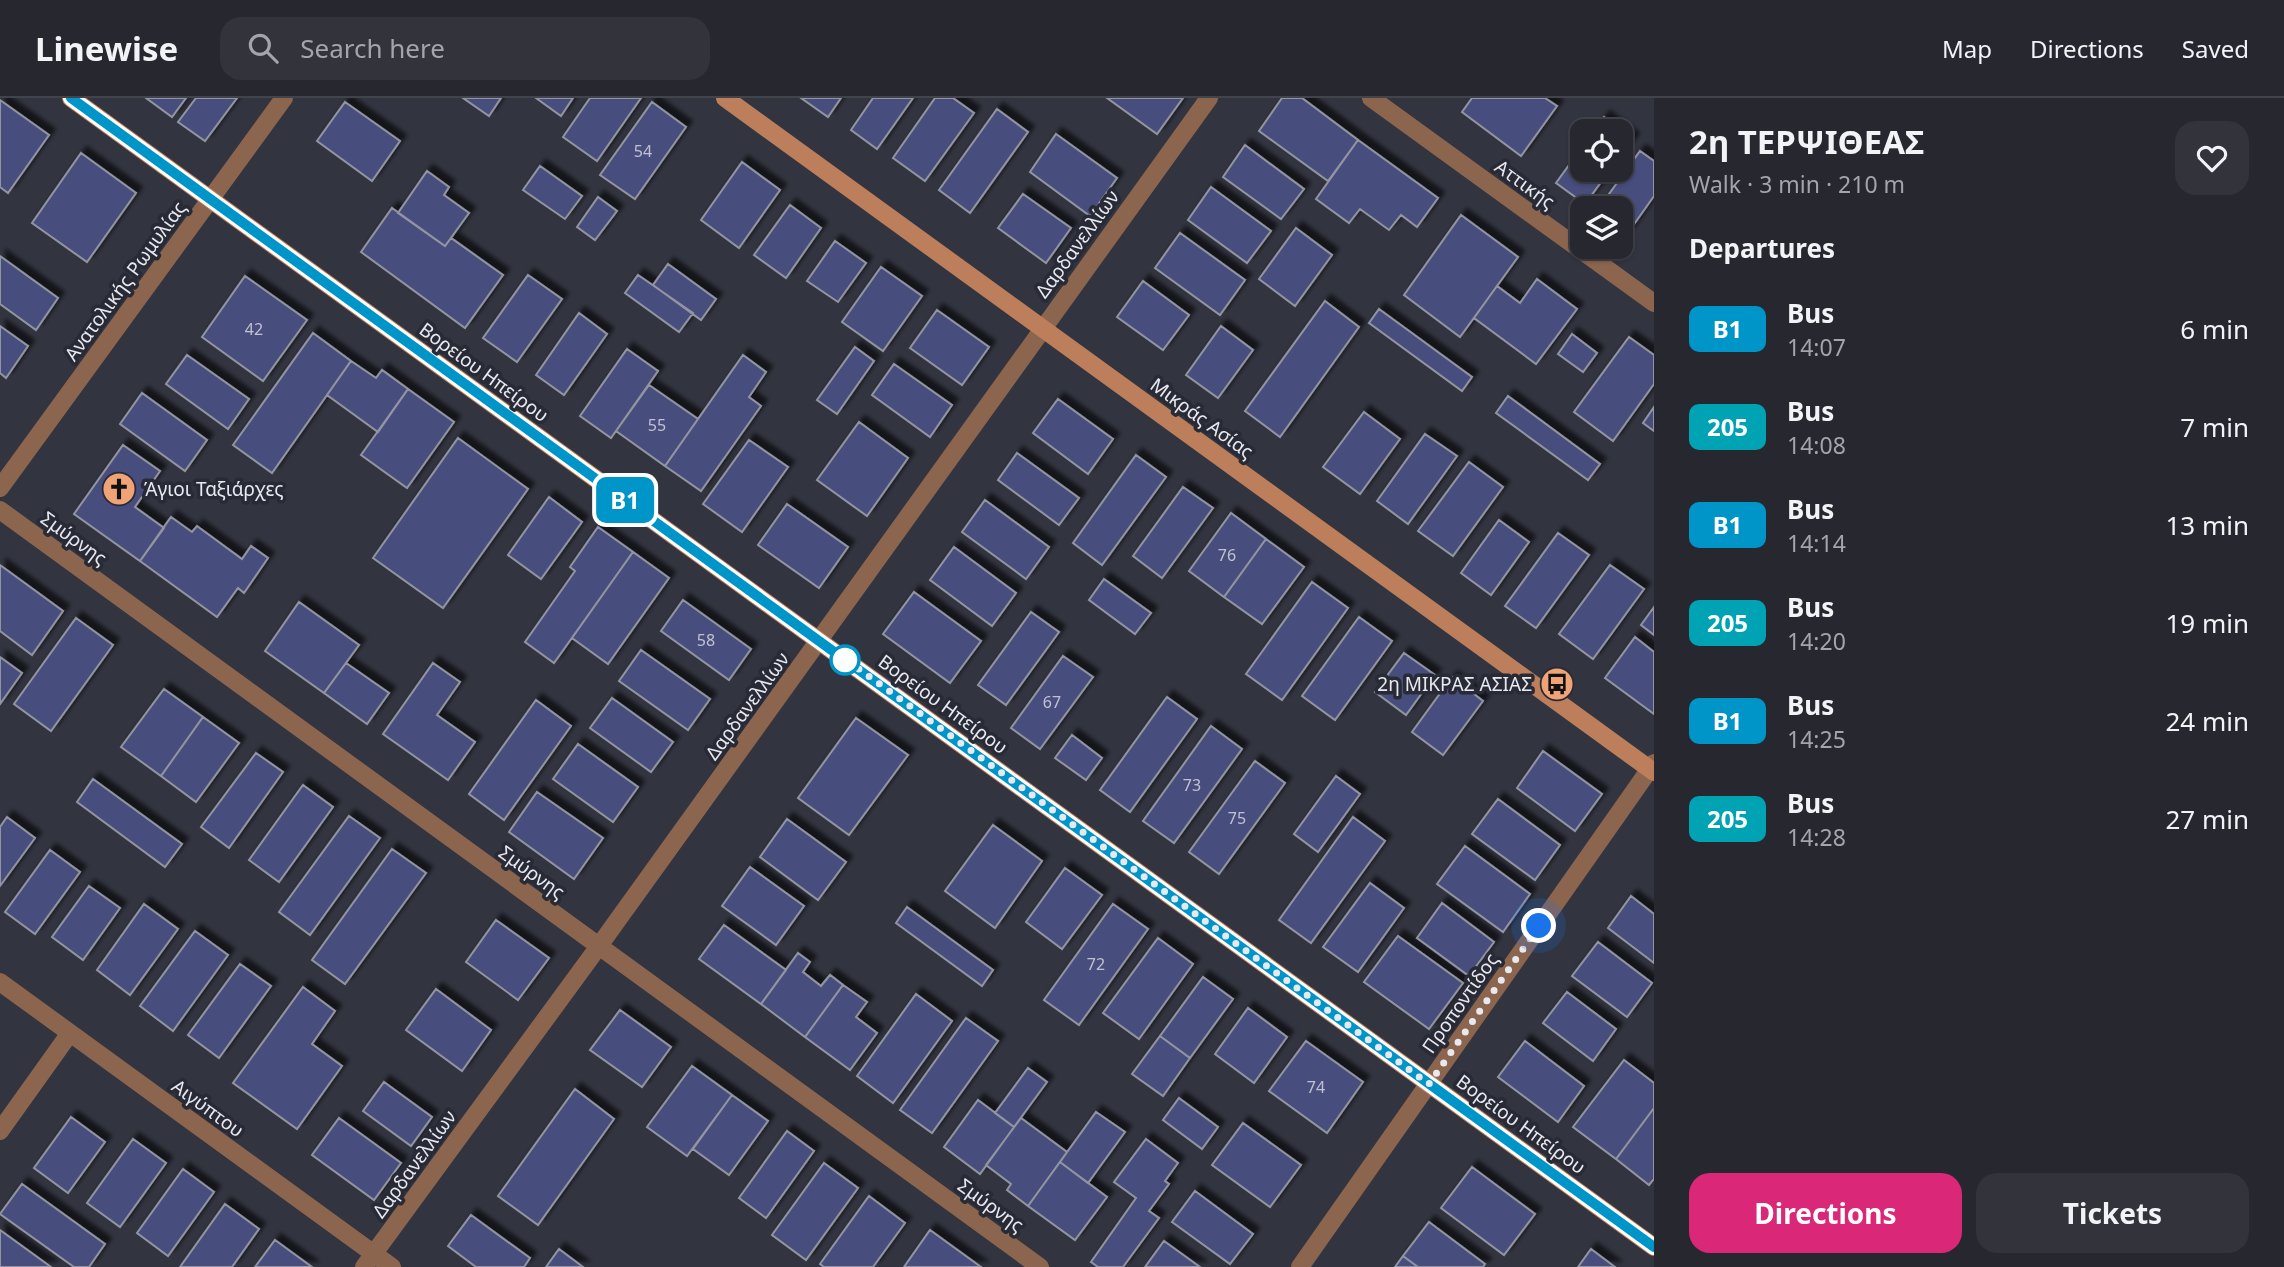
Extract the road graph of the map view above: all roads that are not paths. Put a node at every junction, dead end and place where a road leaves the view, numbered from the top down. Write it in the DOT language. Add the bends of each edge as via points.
graph roads {
  1 [pos="71,98"];
  2 [pos="284,98"];
  3 [pos="725,98"];
  4 [pos="1209,98"];
  5 [pos="1371,98"];
  6 [pos="210,199"];
  7 [pos="1654,303"];
  8 [pos="1042,328"];
  9 [pos="0,488"];
  10 [pos="0,510"];
  11 [pos="819,641"];
  12 [pos="1652,768"];
  13 [pos="599,946"];
  14 [pos="0,982"];
  15 [pos="70,1033"];
  16 [pos="1429,1084"];
  17 [pos="0,1131"];
  18 [pos="1654,1247"];
  19 [pos="369,1261"];
  20 [pos="392,1267"];
  21 [pos="1040,1267"];
  22 [pos="1300,1267"];
  1 -- 6 [label="street, Βορείου Ηπείρου"];
  2 -- 6 [label="street, Ανατολικής Ρωμυλίας"];
  3 -- 8 [label="street, Μικράς Ασίας"];
  4 -- 8 [label="street, Δαρδανελλίων"];
  5 -- 7 [label="street, Αττικής"];
  6 -- 9 [label="street, Ανατολικής Ρωμυλίας"];
  6 -- 11 [label="street, Βορείου Ηπείρου"];
  8 -- 11 [label="street, Δαρδανελλίων"];
  8 -- 12 [label="street, Μικράς Ασίας"];
  10 -- 13 [label="street, Σμύρνης"];
  11 -- 13 [label="street, Δαρδανελλίων"];
  11 -- 16 [label="street, Βορείου Ηπείρου"];
  12 -- 16 [label="street, Προποντίδος"];
  13 -- 19 [label="street, Δαρδανελλίων"];
  13 -- 21 [label="street, Σμύρνης"];
  14 -- 15 [label="street, Αιγύπτου"];
  15 -- 17 [label="street"];
  15 -- 19 [label="street, Αιγύπτου"];
  16 -- 18 [label="street, Βορείου Ηπείρου"];
  16 -- 22 [label="street, Προποντίδος"];
  19 -- 20 [label="street, Αιγύπτου"];
}
